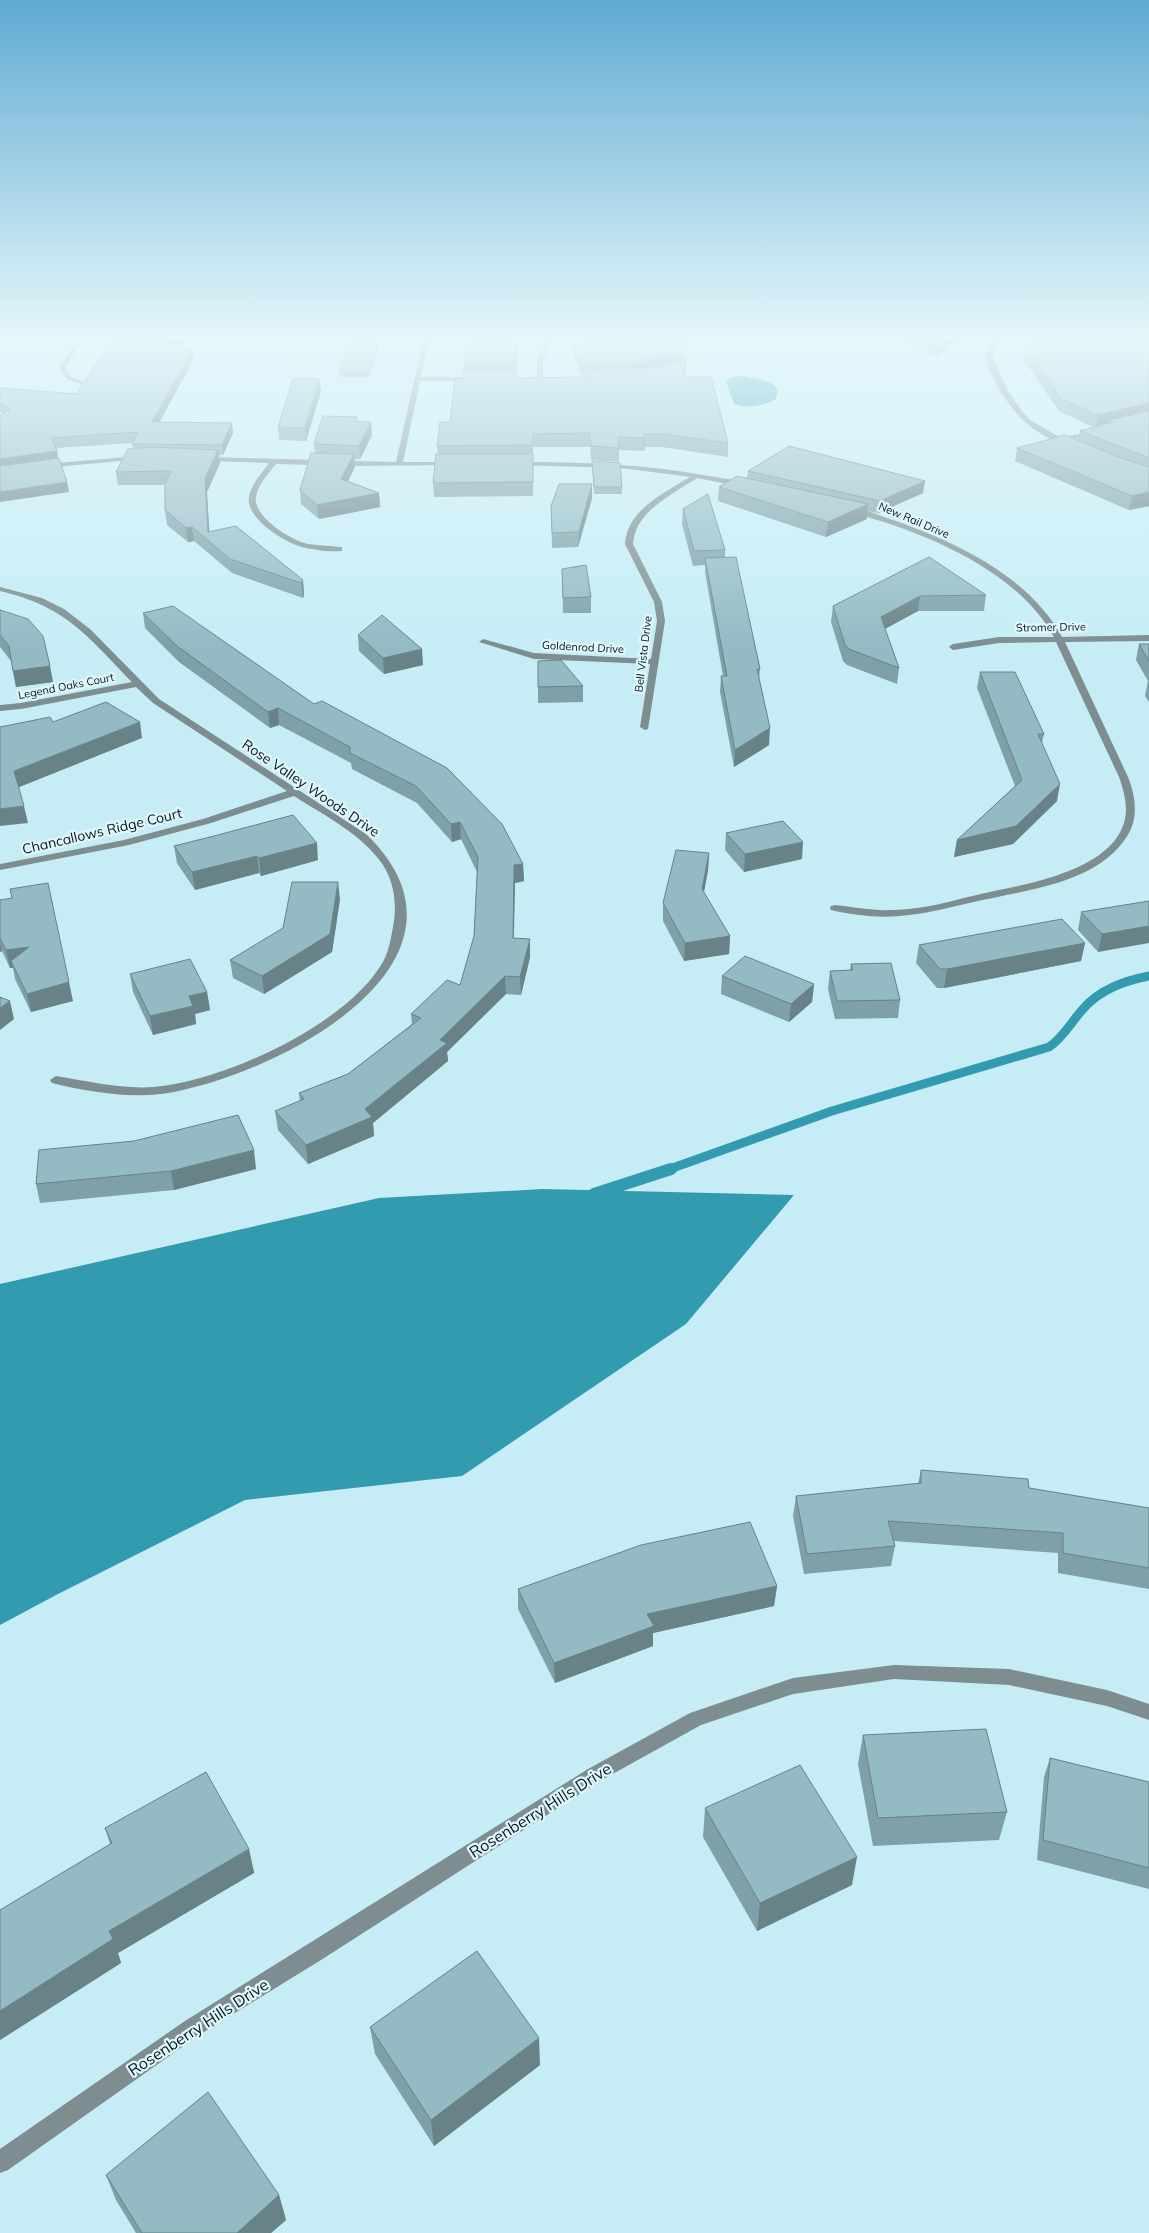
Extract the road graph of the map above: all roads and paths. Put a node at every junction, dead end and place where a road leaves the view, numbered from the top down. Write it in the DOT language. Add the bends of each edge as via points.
graph roads {
  1 [pos="404,439"];
  2 [pos="1056,439"];
  3 [pos="1067,439"];
  4 [pos="1059,441"];
  5 [pos="1077,448"];
  6 [pos="153,457"];
  7 [pos="196,458"];
  8 [pos="274,462"];
  9 [pos="399,464"];
  10 [pos="457,464"];
  11 [pos="505,464"];
  12 [pos="38,467"];
  13 [pos="697,475"];
  14 [pos="755,488"];
  15 [pos="842,507"];
  16 [pos="339,549"];
  17 [pos="0,589"];
  18 [pos="1058,638"];
  19 [pos="1149,638"];
  20 [pos="483,642"];
  21 [pos="953,647"];
  22 [pos="653,662"];
  23 [pos="136,684"];
  24 [pos="0,708"];
  25 [pos="645,727"];
  26 [pos="295,792"];
  27 [pos="0,867"];
  28 [pos="835,908"];
  29 [pos="56,1080"];
  30 [pos="1149,1712"];
  31 [pos="0,2162"];
  1 -- 9 [label="street"];
  2 -- 4 [label="street"];
  3 -- 4 [label="street"];
  4 -- 5 [label="street"];
  6 -- 12 [label="street" via="101,459"];
  7 -- 8 [label="street"];
  8 -- 9 [label="street"];
  8 -- 16 [label="street" via="253,492 253,510 272,528 301,544"];
  9 -- 10 [label="street"];
  11 -- 13 [label="street" via="607,465"];
  13 -- 14 [label="street"];
  13 -- 22 [label="street, Bell Vista Drive" via="650,507 638,518 627,536 658,602 661,620"];
  15 -- 18 [label="street, New Rail Drive" via="930,537 993,572 1035,604"];
  17 -- 23 [label="street, Rose Valley Woods Drive" via="61,610 91,636"];
  18 -- 19 [label="street, Stromer Drive"];
  18 -- 21 [label="street, Stromer Drive" via="1000,640"];
  18 -- 28 [label="street, New Rail Drive" via="1130,798 1129,822 1117,842 1073,874 952,904 899,913"];
  20 -- 22 [label="street, Goldenrod Drive" via="534,656"];
  22 -- 25 [label="street, Bell Vista Drive"];
  23 -- 24 [label="street, Legend Oaks Court"];
  23 -- 26 [label="street, Rose Valley Woods Drive" via="156,701"];
  26 -- 27 [label="street, Chancallows Ridge Court" via="142,839"];
  26 -- 29 [label="street, Rose Valley Woods Drive" via="362,836 377,850 395,878 402,911 399,926 388,963 373,983 339,1015 285,1048 196,1082 143,1091"];
  30 -- 31 [label="street, Rosenberry Hills Drive" via="1107,1698 1009,1677 894,1672 793,1686 696,1718 594,1775 192,2028"];
}
